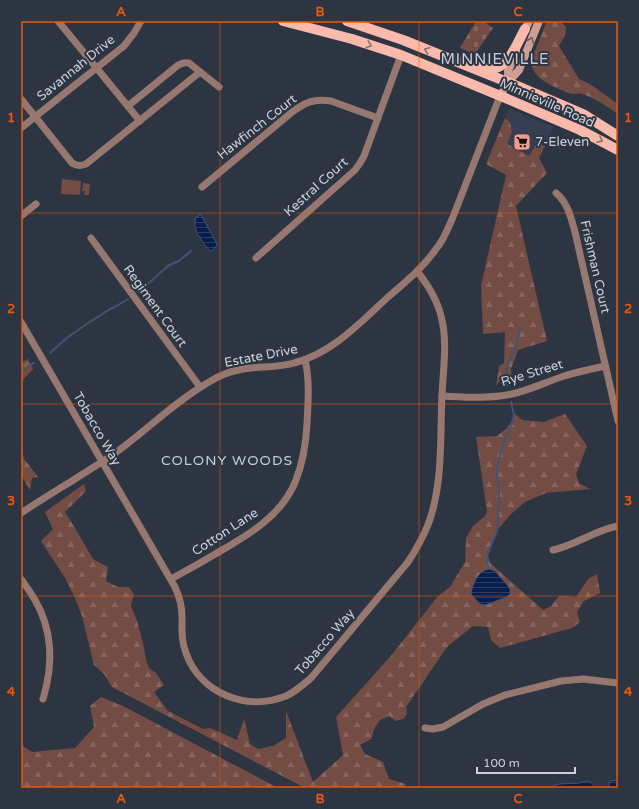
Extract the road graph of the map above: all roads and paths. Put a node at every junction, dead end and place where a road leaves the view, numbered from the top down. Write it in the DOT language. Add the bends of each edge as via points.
graph roads {
  1 [pos="58,21"];
  2 [pos="141,21"];
  3 [pos="283,21"];
  4 [pos="347,21"];
  5 [pos="539,21"];
  6 [pos="527,25"];
  7 [pos="401,55"];
  8 [pos="464,64"];
  9 [pos="96,68"];
  10 [pos="200,72"];
  11 [pos="508,82"];
  12 [pos="219,87"];
  13 [pos="500,96"];
  14 [pos="21,99"];
  15 [pos="128,106"];
  16 [pos="35,116"];
  17 [pos="378,118"];
  18 [pos="140,121"];
  19 [pos="21,128"];
  20 [pos="618,136"];
  21 [pos="618,150"];
  22 [pos="202,187"];
  23 [pos="556,193"];
  24 [pos="36,204"];
  25 [pos="21,216"];
  26 [pos="91,238"];
  27 [pos="256,258"];
  28 [pos="417,271"];
  29 [pos="21,322"];
  30 [pos="305,360"];
  31 [pos="605,366"];
  32 [pos="200,388"];
  33 [pos="442,396"];
  34 [pos="618,420"];
  35 [pos="102,462"];
  36 [pos="21,513"];
  37 [pos="618,526"];
  38 [pos="554,550"];
  39 [pos="21,579"];
  40 [pos="171,579"];
  41 [pos="618,683"];
  42 [pos="43,699"];
  43 [pos="425,728"];
  1 -- 9 [label="street"];
  2 -- 9 [label="street, Savannah Drive" via="124,46"];
  3 -- 7 [label="main road, Minnieville Road, one-way"];
  8 -- 4 [label="main road, Minnieville Road, one-way"];
  11 -- 5 [label="main road, one-way" via="519,70"];
  6 -- 8 [label="main road" via="510,57 500,66 490,68"];
  6 -- 11 [label="main road" via="508,71"];
  7 -- 13 [label="main road, Minnieville Road"];
  7 -- 17 [label="street, Kestral Court"];
  8 -- 11 [label="main road, Minnieville Road"];
  9 -- 15 [label="street"];
  9 -- 16 [label="street, Savannah Drive"];
  10 -- 12 [label="street"];
  10 -- 15 [label="street" via="189,63 180,63"];
  10 -- 18 [label="street"];
  11 -- 13 [label="main road"];
  11 -- 20 [label="main road, Minnieville Road" via="583,114"];
  13 -- 21 [label="main road, Minnieville Road, one-way" via="580,130"];
  13 -- 28 [label="street, Estate Drive" via="445,235 434,253"];
  14 -- 16 [label="street"];
  15 -- 18 [label="street"];
  16 -- 18 [label="street" via="72,163 78,166 86,164"];
  16 -- 19 [label="street, Savannah Drive"];
  17 -- 22 [label="street, Hawfinch Court" via="331,101 303,104"];
  17 -- 27 [label="street, Kestral Court" via="364,156 355,170"];
  23 -- 31 [label="street, Frishman Court" via="568,208 575,232"];
  24 -- 25 [label="street"];
  26 -- 32 [label="street, Regiment Court"];
  28 -- 30 [label="street, Estate Drive" via="346,336"];
  28 -- 33 [label="street, Tobacco Way" via="426,282 442,317"];
  29 -- 35 [label="street, Tobacco Way"];
  30 -- 32 [label="street, Estate Drive" via="293,364 229,372"];
  30 -- 40 [label="street, Cotton Lane" via="308,374 306,437 300,469 290,493 272,516 247,536"];
  31 -- 33 [label="street, Rye Street" via="564,376 512,394 483,398"];
  31 -- 34 [label="street, Frishman Court"];
  32 -- 35 [label="street, Estate Drive"];
  33 -- 40 [label="street, Tobacco Way" via="440,457 434,505 417,549 303,686 275,699 244,701 224,695 206,684 193,668 185,650 181,605"];
  35 -- 36 [label="street, Estate Drive"];
  35 -- 40 [label="street, Tobacco Way"];
  37 -- 38 [label="street"];
  39 -- 42 [label="street" via="39,608 50,644 47,685"];
  41 -- 43 [label="street" via="583,679 562,681 505,695 483,704 443,727"];
}
